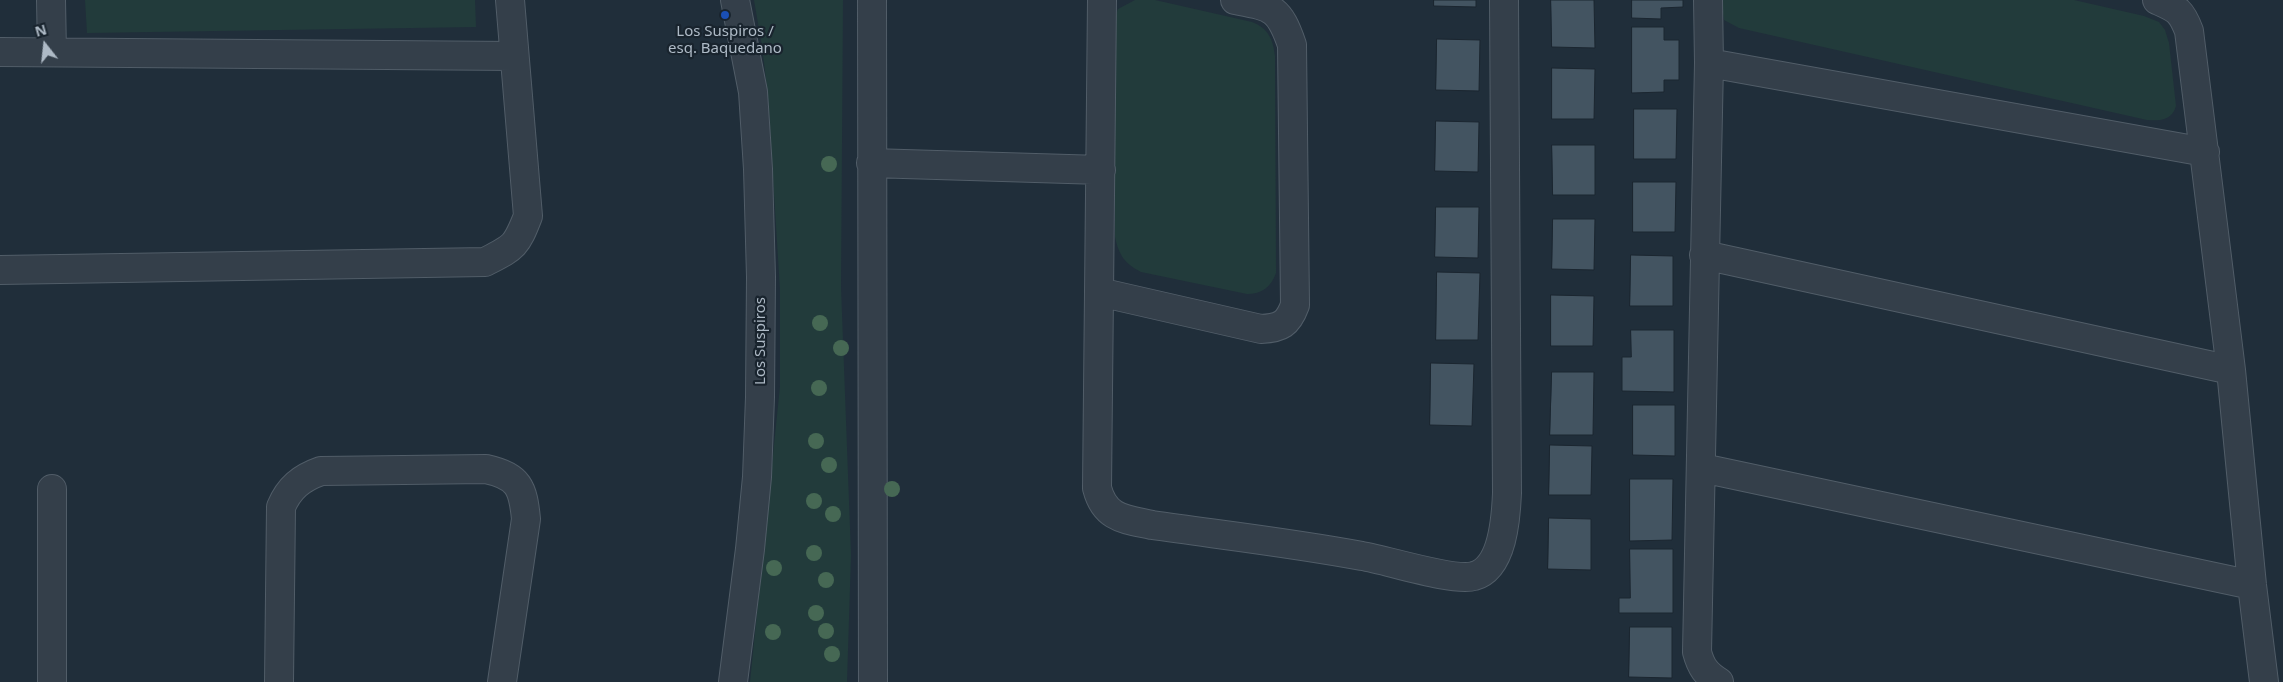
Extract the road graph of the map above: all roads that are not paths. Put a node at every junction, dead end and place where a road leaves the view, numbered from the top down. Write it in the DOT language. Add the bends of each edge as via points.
graph roads {
  1 [pos="51,0"];
  2 [pos="510,0"];
  3 [pos="735,0"];
  4 [pos="872,0"];
  5 [pos="1102,0"];
  6 [pos="1235,0"];
  7 [pos="1504,0"];
  8 [pos="1708,0"];
  9 [pos="2157,0"];
  10 [pos="0,52"];
  11 [pos="52,52"];
  12 [pos="514,56"];
  13 [pos="1709,62"];
  14 [pos="2205,152"];
  15 [pos="872,163"];
  16 [pos="1101,170"];
  17 [pos="1704,255"];
  18 [pos="0,270"];
  19 [pos="1099,292"];
  20 [pos="2231,370"];
  21 [pos="1702,468"];
  22 [pos="52,488"];
  23 [pos="2252,584"];
  24 [pos="52,682"];
  25 [pos="279,682"];
  26 [pos="502,682"];
  27 [pos="733,682"];
  28 [pos="873,682"];
  29 [pos="1719,682"];
  30 [pos="2264,682"];
  1 -- 11 [label="street"];
  2 -- 12 [label="street"];
  3 -- 27 [label="street, Los Suspiros" via="753,92 761,277 757,477"];
  4 -- 15 [label="street"];
  5 -- 16 [label="street"];
  6 -- 19 [label="street" via="1265,6 1278,14 1292,45 1295,305 1290,318 1276,329 1261,330"];
  7 -- 19 [label="street" via="1507,493 1505,522 1494,559 1488,568 1474,576 1452,576 1363,556 1152,525 1120,518 1107,510 1097,488"];
  8 -- 13 [label="street"];
  9 -- 14 [label="street" via="2183,15"];
  10 -- 11 [label="street"];
  11 -- 12 [label="street"];
  12 -- 18 [label="street" via="528,216 519,240 485,262"];
  13 -- 14 [label="street"];
  13 -- 17 [label="street"];
  14 -- 20 [label="street"];
  15 -- 16 [label="street"];
  15 -- 28 [label="street"];
  16 -- 19 [label="street"];
  17 -- 20 [label="street"];
  17 -- 21 [label="street"];
  20 -- 23 [label="street"];
  21 -- 23 [label="street"];
  21 -- 29 [label="street" via="1697,652 1708,675"];
  22 -- 24 [label="street"];
  23 -- 30 [label="street"];
  25 -- 26 [label="street" via="281,506 296,484 321,471 486,469 503,472 520,486 526,519"];
}
